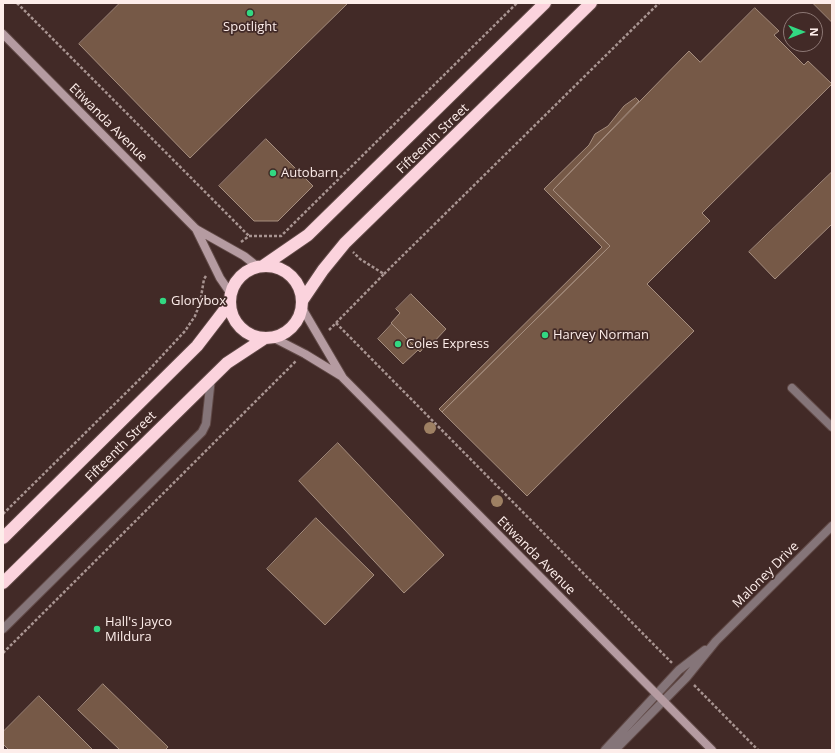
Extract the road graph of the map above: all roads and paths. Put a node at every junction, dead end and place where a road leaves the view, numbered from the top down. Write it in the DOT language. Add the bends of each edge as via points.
graph roads {
  1 [pos="17,3"];
  2 [pos="517,3"];
  3 [pos="545,3"];
  4 [pos="591,3"];
  5 [pos="659,3"];
  6 [pos="3,34"];
  7 [pos="309,208"];
  8 [pos="323,221"];
  9 [pos="196,228"];
  10 [pos="249,236"];
  11 [pos="345,243"];
  12 [pos="231,250"];
  13 [pos="215,266"];
  14 [pos="260,266"];
  15 [pos="384,274"];
  16 [pos="231,299"];
  17 [pos="302,305"];
  18 [pos="336,323"];
  19 [pos="269,338"];
  20 [pos="319,339"];
  21 [pos="305,354"];
  22 [pos="211,378"];
  23 [pos="343,378"];
  24 [pos="792,388"];
  25 [pos="832,427"];
  26 [pos="3,514"];
  27 [pos="832,526"];
  28 [pos="3,538"];
  29 [pos="3,582"];
  30 [pos="3,629"];
  31 [pos="716,641"];
  32 [pos="3,653"];
  33 [pos="679,670"];
  34 [pos="686,678"];
  35 [pos="656,693"];
  36 [pos="664,702"];
  37 [pos="605,750"];
  38 [pos="615,750"];
  39 [pos="712,750"];
  40 [pos="758,750"];
  1 -- 10 [label="path"];
  2 -- 7 [label="path"];
  3 -- 8 [label="highway, Fifteenth Street"];
  4 -- 11 [label="highway, Fifteenth Street"];
  5 -- 15 [label="path"];
  6 -- 9 [label="street, Etiwanda Avenue"];
  7 -- 8 [label="path"];
  7 -- 10 [label="path" via="281,236"];
  8 -- 14 [label="highway, Fifteenth Street" via="299,242"];
  9 -- 12 [label="street, Etiwanda Avenue"];
  9 -- 13 [label="street, Etiwanda Avenue"];
  10 -- 12 [label="path"];
  11 -- 15 [label="path" via="360,259"];
  11 -- 17 [label="highway, Fifteenth Street" via="323,270"];
  12 -- 14 [label="street, Etiwanda Avenue"];
  13 -- 16 [label="street, Etiwanda Avenue"];
  13 -- 26 [label="path" via="204,279 198,310 185,331"];
  14 -- 16 [label="highway" via="249,270 241,277 235,285"];
  14 -- 17 [label="highway" via="285,271 294,279 300,290"];
  15 -- 18 [label="path"];
  16 -- 19 [label="highway" via="232,314 237,323 254,336"];
  16 -- 28 [label="highway, Fifteenth Street" via="197,346"];
  17 -- 19 [label="highway" via="292,327 283,334"];
  17 -- 20 [label="street, Etiwanda Avenue"];
  18 -- 20 [label="path"];
  18 -- 33 [label="path"];
  19 -- 21 [label="street, Etiwanda Avenue"];
  19 -- 22 [label="highway, Fifteenth Street" via="227,362"];
  20 -- 23 [label="street, Etiwanda Avenue"];
  21 -- 23 [label="street, Etiwanda Avenue"];
  21 -- 32 [label="path"];
  22 -- 29 [label="highway, Fifteenth Street"];
  22 -- 30 [label="street" via="206,424 202,432"];
  23 -- 35 [label="street, Etiwanda Avenue"];
  24 -- 25 [label="street"];
  27 -- 31 [label="street, Maloney Drive"];
  31 -- 33 [label="street, Maloney Drive"];
  31 -- 34 [label="street, Maloney Drive"];
  33 -- 35 [label="street, Maloney Drive"];
  34 -- 36 [label="street, Maloney Drive"];
  34 -- 40 [label="path"];
  35 -- 36 [label="street, Etiwanda Avenue"];
  35 -- 37 [label="street, Maloney Drive"];
  36 -- 38 [label="street, Maloney Drive"];
  36 -- 39 [label="street, Etiwanda Avenue"];
}
